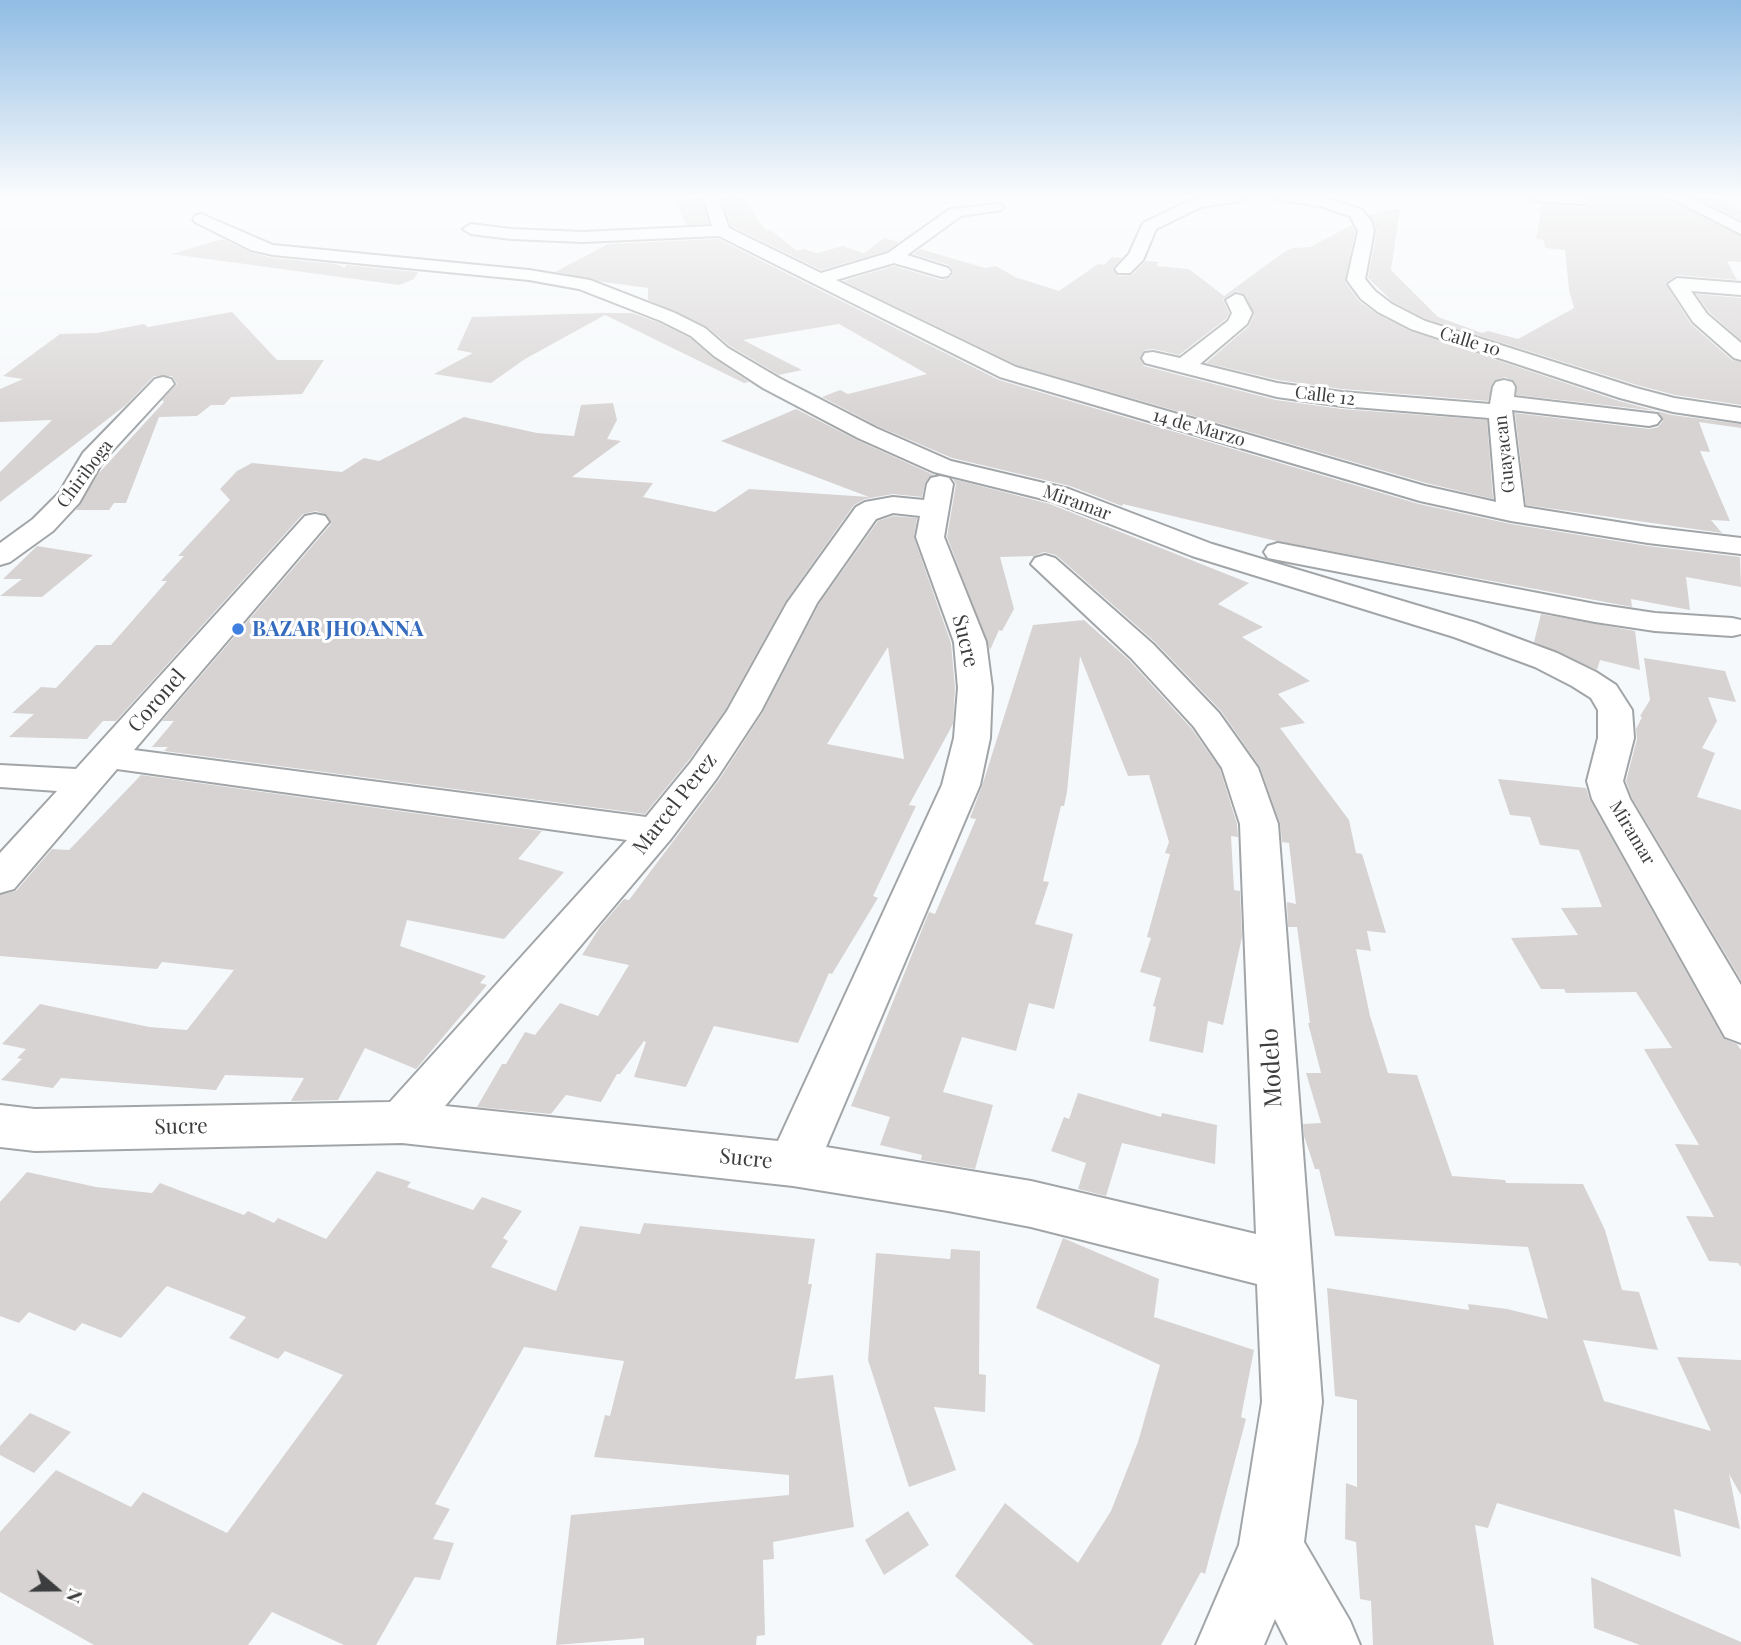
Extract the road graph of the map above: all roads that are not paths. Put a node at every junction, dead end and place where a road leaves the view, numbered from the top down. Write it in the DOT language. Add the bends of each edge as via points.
graph roads {
  1 [pos="506,273"];
  2 [pos="806,273"];
  3 [pos="840,273"];
  4 [pos="1357,273"];
  5 [pos="819,279"];
  6 [pos="1741,289"];
  7 [pos="1236,300"];
  8 [pos="1510,354"];
  9 [pos="1741,354"];
  10 [pos="1153,358"];
  11 [pos="1184,366"];
  12 [pos="163,384"];
  13 [pos="1500,407"];
  14 [pos="1741,415"];
  15 [pos="1741,432"];
  16 [pos="943,467"];
  17 [pos="934,509"];
  18 [pos="1511,513"];
  19 [pos="314,522"];
  20 [pos="1139,527"];
  21 [pos="1741,546"];
  22 [pos="0,556"];
  23 [pos="1045,564"];
  24 [pos="1732,627"];
  25 [pos="97,769"];
  26 [pos="0,776"];
  27 [pos="656,831"];
  28 [pos="0,879"];
  29 [pos="1741,1025"];
  30 [pos="402,1122"];
  31 [pos="0,1126"];
  32 [pos="793,1164"];
  33 [pos="1286,1266"];
  34 [pos="1271,1547"];
  35 [pos="1230,1645"];
  36 [pos="1326,1645"];
  1 -- 16 [label="street, Miramar" via="583,284 668,317 698,332 771,383"];
  2 -- 5 [label="street, 14 de Marzo"];
  3 -- 5 [label="street"];
  4 -- 8 [label="street, Calle 10" via="1356,280 1385,308 1418,325"];
  5 -- 18 [label="street, 14 de Marzo" via="1008,372 1420,493"];
  6 -- 9 [label="street" via="1674,278 1700,318"];
  7 -- 11 [label="street" via="1242,313 1237,324"];
  8 -- 13 [label="street, Guayacan"];
  8 -- 14 [label="street, Calle 10" via="1673,405"];
  10 -- 11 [label="street, Calle 12"];
  11 -- 13 [label="street, Calle 12" via="1303,394"];
  12 -- 22 [label="street, Chiriboga" via="92,458 70,497 43,525"];
  13 -- 15 [label="street, Calle 12" via="1593,410"];
  13 -- 18 [label="street, Guayacan"];
  16 -- 17 [label="street, Sucre"];
  16 -- 20 [label="street, Miramar" via="1060,495"];
  17 -- 27 [label="street, Marcel Perez" via="893,505 866,513 802,603 744,711"];
  17 -- 32 [label="street, Sucre" via="930,537 970,642 975,688 972,738 961,785"];
  18 -- 21 [label="street, 14 de Marzo" via="1648,549"];
  19 -- 25 [label="street, Coronel"];
  20 -- 24 [label="street" via="1595,613"];
  20 -- 29 [label="street, Miramar" via="1465,630 1546,660 1604,692 1615,710 1616,738 1605,780 1611,799"];
  23 -- 33 [label="street, Modelo" via="1142,651 1207,720 1240,768 1259,824"];
  25 -- 26 [label="street"];
  25 -- 27 [label="street"];
  25 -- 28 [label="street, Coronel"];
  27 -- 30 [label="street, Marcel Perez"];
  30 -- 31 [label="street, Sucre" via="35,1130"];
  30 -- 32 [label="street, Sucre"];
  32 -- 33 [label="street" via="1031,1204"];
  33 -- 34 [label="street, Modelo" via="1292,1402"];
  34 -- 35 [label="street, Modelo"];
  34 -- 36 [label="street"];
}
